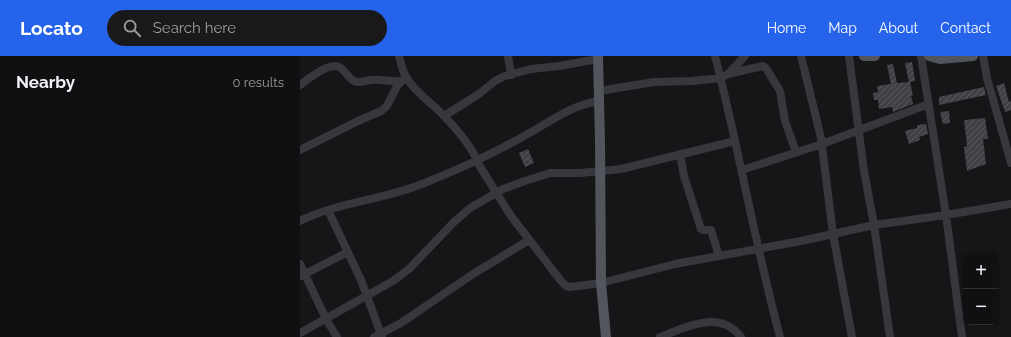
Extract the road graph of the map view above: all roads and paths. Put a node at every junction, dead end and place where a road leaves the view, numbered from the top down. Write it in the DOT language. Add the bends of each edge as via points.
graph roads {
  1 [pos="399,56"];
  2 [pos="508,56"];
  3 [pos="715,56"];
  4 [pos="745,56"];
  5 [pos="801,56"];
  6 [pos="850,56"];
  7 [pos="864,56"];
  8 [pos="875,56"];
  9 [pos="921,56"];
  10 [pos="929,56"];
  11 [pos="972,56"];
  12 [pos="984,56"];
  13 [pos="598,57"];
  14 [pos="944,57"];
  15 [pos="511,75"];
  16 [pos="724,76"];
  17 [pos="404,79"];
  18 [pos="300,85"];
  19 [pos="599,90"];
  20 [pos="599,101"];
  21 [pos="929,104"];
  22 [pos="444,116"];
  23 [pos="859,130"];
  24 [pos="735,141"];
  25 [pos="822,144"];
  26 [pos="300,150"];
  27 [pos="796,152"];
  28 [pos="680,154"];
  29 [pos="477,159"];
  30 [pos="1011,163"];
  31 [pos="742,170"];
  32 [pos="601,171"];
  33 [pos="496,193"];
  34 [pos="1011,204"];
  35 [pos="328,210"];
  36 [pos="946,215"];
  37 [pos="300,221"];
  38 [pos="874,225"];
  39 [pos="833,234"];
  40 [pos="529,240"];
  41 [pos="760,249"];
  42 [pos="348,252"];
  43 [pos="719,256"];
  44 [pos="300,264"];
  45 [pos="302,275"];
  46 [pos="601,283"];
  47 [pos="367,296"];
  48 [pos="326,319"];
  49 [pos="300,333"];
  50 [pos="379,336"];
  51 [pos="337,337"];
  52 [pos="606,337"];
  53 [pos="660,337"];
  54 [pos="741,337"];
  55 [pos="780,337"];
  56 [pos="852,337"];
  57 [pos="890,337"];
  58 [pos="962,337"];
  1 -- 17 [label="street"];
  2 -- 15 [label="street"];
  3 -- 16 [label="street"];
  4 -- 16 [label="street"];
  5 -- 25 [label="street"];
  6 -- 23 [label="street"];
  7 -- 8 [label="main road"];
  9 -- 21 [label="street"];
  10 -- 14 [label="main road"];
  11 -- 14 [label="main road"];
  12 -- 30 [label="street" via="987,78"];
  13 -- 15 [label="street"];
  13 -- 19 [label="main road"];
  15 -- 22 [label="street" via="495,81"];
  16 -- 19 [label="street" via="708,80 654,82"];
  16 -- 24 [label="street"];
  16 -- 27 [label="street" via="763,66 766,68 780,91"];
  17 -- 18 [label="street" via="391,82 359,82 354,81 338,66 324,68"];
  17 -- 22 [label="street"];
  17 -- 26 [label="street" via="381,111"];
  19 -- 20 [label="main road"];
  20 -- 29 [label="street" via="570,110"];
  20 -- 32 [label="main road"];
  21 -- 23 [label="street"];
  21 -- 36 [label="street"];
  22 -- 29 [label="street"];
  23 -- 25 [label="street"];
  23 -- 38 [label="street"];
  24 -- 28 [label="street"];
  24 -- 31 [label="street"];
  25 -- 27 [label="street"];
  25 -- 39 [label="street"];
  27 -- 31 [label="street"];
  28 -- 32 [label="street" via="621,169"];
  28 -- 43 [label="street" via="684,176 701,229 711,230"];
  29 -- 33 [label="street"];
  29 -- 35 [label="street" via="414,187"];
  31 -- 41 [label="street"];
  32 -- 33 [label="street" via="550,173 525,180"];
  32 -- 46 [label="main road"];
  33 -- 40 [label="street"];
  33 -- 47 [label="street" via="470,208 409,269"];
  34 -- 36 [label="street"];
  35 -- 37 [label="street"];
  35 -- 42 [label="street"];
  36 -- 38 [label="street"];
  36 -- 58 [label="street"];
  38 -- 39 [label="street"];
  38 -- 57 [label="street"];
  39 -- 41 [label="street"];
  39 -- 56 [label="street"];
  40 -- 46 [label="street" via="566,286"];
  40 -- 50 [label="street"];
  41 -- 43 [label="street"];
  41 -- 55 [label="street" via="764,277"];
  42 -- 45 [label="street"];
  42 -- 47 [label="street"];
  43 -- 46 [label="street" via="675,264"];
  44 -- 45 [label="street"];
  45 -- 48 [label="street"];
  46 -- 52 [label="main road"];
  47 -- 48 [label="street"];
  47 -- 50 [label="street"];
  48 -- 49 [label="street"];
  48 -- 51 [label="street"];
  53 -- 54 [label="street" via="696,323 711,321 722,322"];
}
